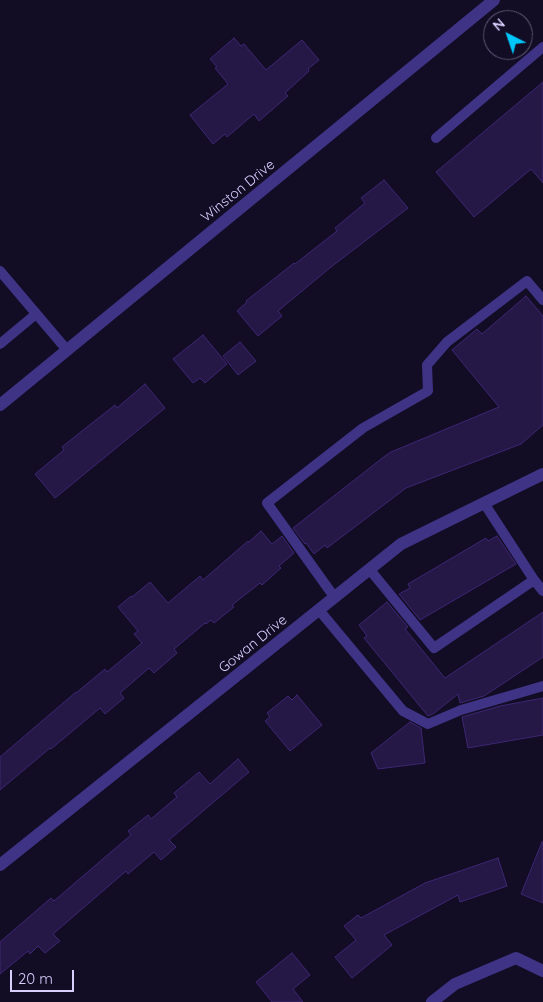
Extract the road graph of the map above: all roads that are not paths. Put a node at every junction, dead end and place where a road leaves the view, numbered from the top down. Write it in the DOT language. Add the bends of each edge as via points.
graph roads {
  1 [pos="494,0"];
  2 [pos="543,47"];
  3 [pos="436,138"];
  4 [pos="0,271"];
  5 [pos="543,300"];
  6 [pos="36,314"];
  7 [pos="0,344"];
  8 [pos="67,350"];
  9 [pos="0,405"];
  10 [pos="543,474"];
  11 [pos="484,503"];
  12 [pos="370,570"];
  13 [pos="534,580"];
  14 [pos="543,591"];
  15 [pos="334,598"];
  16 [pos="319,610"];
  17 [pos="543,686"];
  18 [pos="0,865"];
  19 [pos="543,971"];
  20 [pos="432,1002"];
  1 -- 8 [label="street, Winston Drive"];
  2 -- 3 [label="lane"];
  4 -- 6 [label="lane"];
  5 -- 15 [label="lane" via="527,281 447,342 427,365 428,390 363,428 267,503"];
  6 -- 7 [label="lane"];
  6 -- 8 [label="lane"];
  8 -- 9 [label="street, Winston Drive"];
  10 -- 11 [label="street, Gowan Drive"];
  11 -- 12 [label="street, Gowan Drive" via="401,544"];
  11 -- 13 [label="lane"];
  12 -- 13 [label="lane" via="434,648"];
  12 -- 15 [label="street, Gowan Drive"];
  13 -- 14 [label="lane"];
  15 -- 16 [label="street, Gowan Drive"];
  16 -- 17 [label="lane" via="403,710 428,724 461,710"];
  16 -- 18 [label="street, Gowan Drive"];
  19 -- 20 [label="street" via="516,958 455,984"];
}
